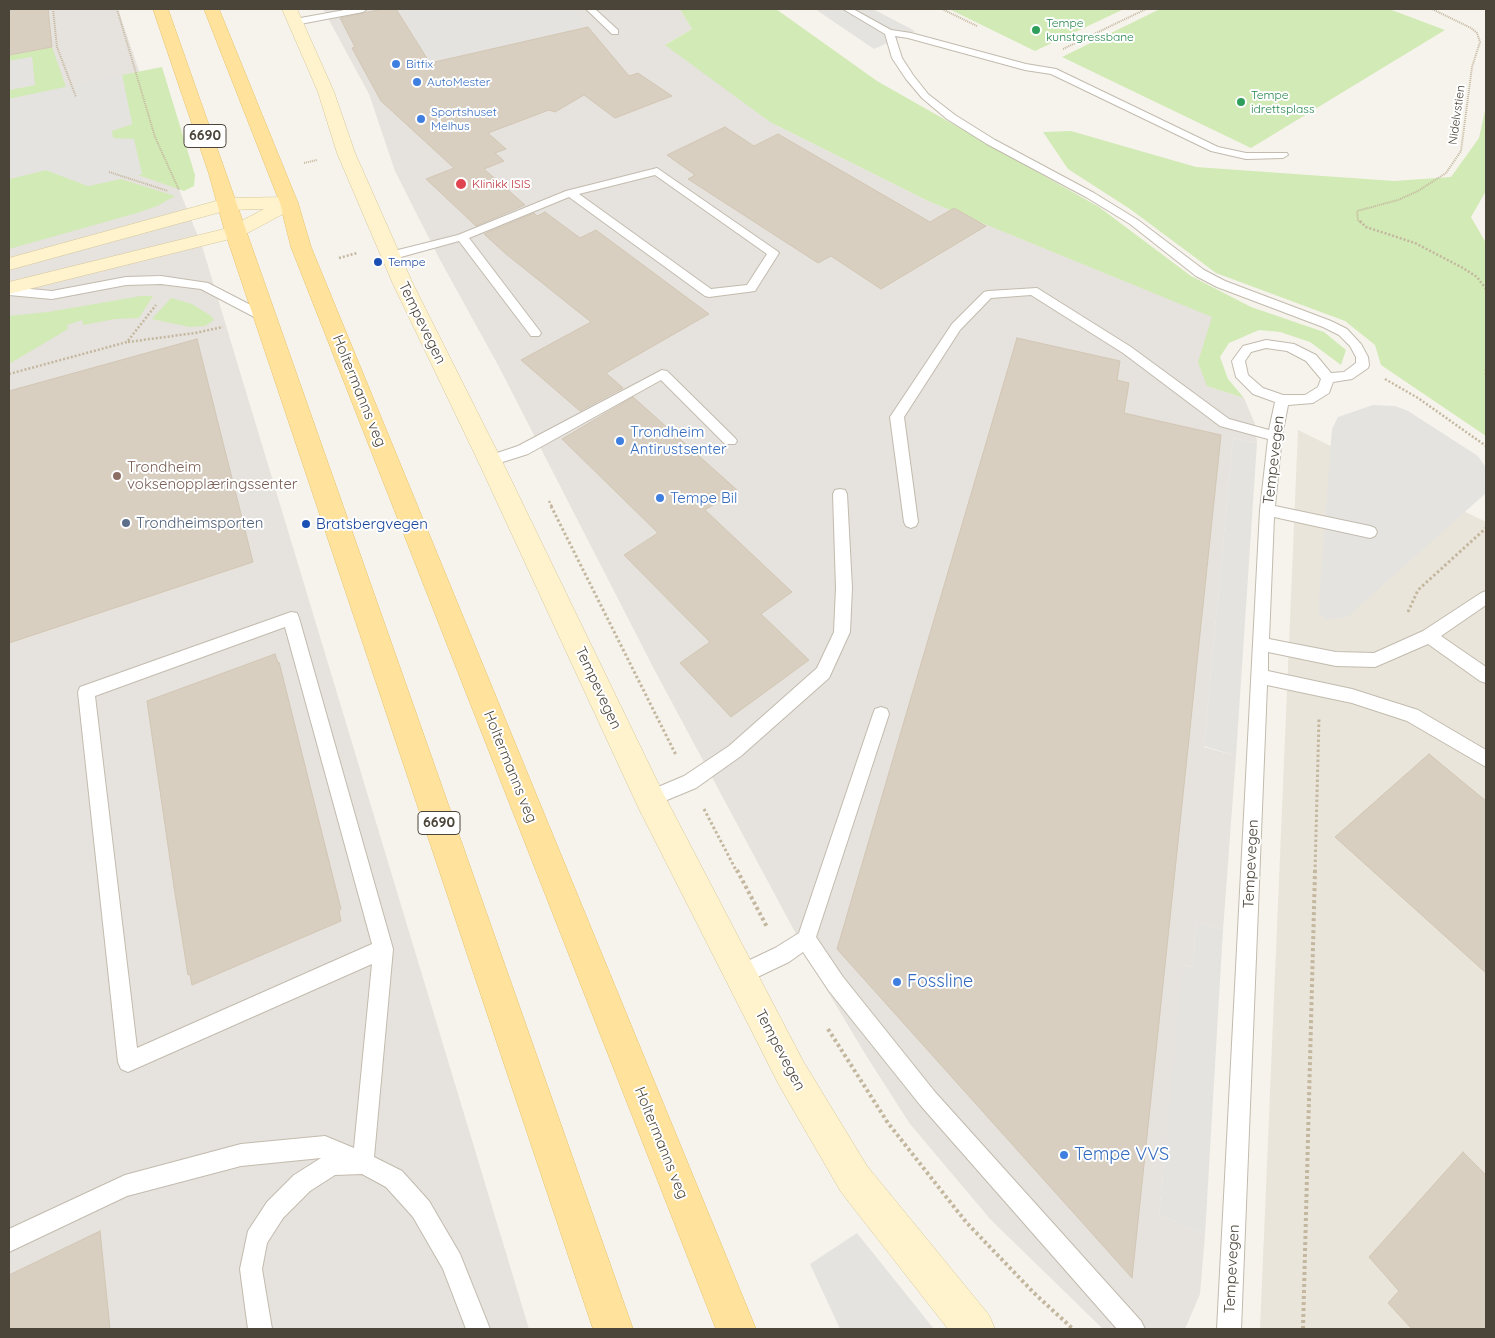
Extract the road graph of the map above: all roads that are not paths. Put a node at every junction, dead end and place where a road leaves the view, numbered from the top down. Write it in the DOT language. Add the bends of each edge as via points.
graph roads {
  1 [pos="160,9"];
  2 [pos="211,9"];
  3 [pos="363,9"];
  4 [pos="590,9"];
  5 [pos="847,9"];
  6 [pos="292,15"];
  7 [pos="615,32"];
  8 [pos="889,33"];
  9 [pos="1283,155"];
  10 [pos="570,193"];
  11 [pos="289,203"];
  12 [pos="227,204"];
  13 [pos="235,232"];
  14 [pos="462,237"];
  15 [pos="390,256"];
  16 [pos="9,264"];
  17 [pos="9,289"];
  18 [pos="264,317"];
  19 [pos="536,333"];
  20 [pos="1328,378"];
  21 [pos="1282,400"];
  22 [pos="1275,436"];
  23 [pos="730,441"];
  24 [pos="490,461"];
  25 [pos="840,494"];
  26 [pos="1267,510"];
  27 [pos="911,522"];
  28 [pos="1370,532"];
  29 [pos="1486,597"];
  30 [pos="1429,636"];
  31 [pos="1261,644"];
  32 [pos="1260,676"];
  33 [pos="1486,676"];
  34 [pos="882,714"];
  35 [pos="1486,759"];
  36 [pos="650,798"];
  37 [pos="806,938"];
  38 [pos="383,949"];
  39 [pos="740,974"];
  40 [pos="363,1163"];
  41 [pos="9,1241"];
  42 [pos="260,1329"];
  43 [pos="478,1329"];
  44 [pos="613,1329"];
  45 [pos="736,1329"];
  46 [pos="975,1329"];
  47 [pos="1133,1329"];
  48 [pos="1229,1329"];
  1 -- 12 [label="main road, 6690"];
  2 -- 11 [label="main road, Holtermanns veg"];
  3 -- 6 [label="lane"];
  4 -- 7 [label="lane"];
  5 -- 8 [label="lane"];
  6 -- 15 [label="street, Tempevegen"];
  8 -- 9 [label="lane" via="908,35 1025,68 1052,71 1215,150 1246,156"];
  8 -- 20 [label="lane" via="896,58 909,77 925,96 951,117 1134,222 1200,273 1342,332 1355,344 1363,365 1347,376"];
  10 -- 10 [label="lane" via="709,294 751,288 773,252 657,171"];
  10 -- 14 [label="lane"];
  11 -- 12 [label="street"];
  11 -- 13 [label="street"];
  11 -- 45 [label="main road, Holtermanns veg" via="301,247"];
  12 -- 13 [label="main road, 6690"];
  12 -- 16 [label="street"];
  13 -- 17 [label="street"];
  13 -- 18 [label="main road, 6690"];
  14 -- 15 [label="lane"];
  14 -- 19 [label="lane"];
  15 -- 24 [label="street, Tempevegen"];
  17 -- 18 [label="lane" via="52,295 126,281 168,280 204,286"];
  18 -- 44 [label="main road, 6690"];
  20 -- 21 [label="lane, Tempevegen" via="1324,390 1308,400"];
  20 -- 21 [label="lane, Tempevegen" via="1312,358 1290,347 1266,344 1247,350 1238,361 1242,377 1258,391"];
  21 -- 22 [label="lane, Tempevegen"];
  22 -- 26 [label="lane, Tempevegen"];
  22 -- 27 [label="lane" via="1225,423 1127,350 1034,291 988,295 956,326 897,417"];
  23 -- 24 [label="lane" via="662,374 523,450"];
  24 -- 36 [label="street, Tempevegen"];
  25 -- 36 [label="lane" via="844,588 842,632 823,673 735,750 690,782"];
  26 -- 28 [label="lane"];
  26 -- 31 [label="lane, Tempevegen"];
  29 -- 30 [label="lane"];
  30 -- 31 [label="lane" via="1375,660 1336,659"];
  30 -- 33 [label="lane"];
  31 -- 32 [label="lane, Tempevegen"];
  32 -- 35 [label="lane" via="1352,696 1412,715"];
  32 -- 48 [label="lane, Tempevegen"];
  34 -- 37 [label="lane"];
  36 -- 39 [label="street, Tempevegen"];
  37 -- 39 [label="lane" via="782,955"];
  37 -- 47 [label="lane" via="836,984 928,1099"];
  38 -- 38 [label="lane" via="291,618 86,692 128,1062"];
  38 -- 40 [label="lane"];
  39 -- 46 [label="street, Tempevegen" via="791,1073 854,1178"];
  40 -- 41 [label="lane" via="325,1147 241,1155 125,1186"];
  40 -- 42 [label="lane" via="332,1164 302,1183 275,1210 256,1239 251,1269"];
  40 -- 43 [label="lane" via="394,1179 421,1209 452,1262"];
}
